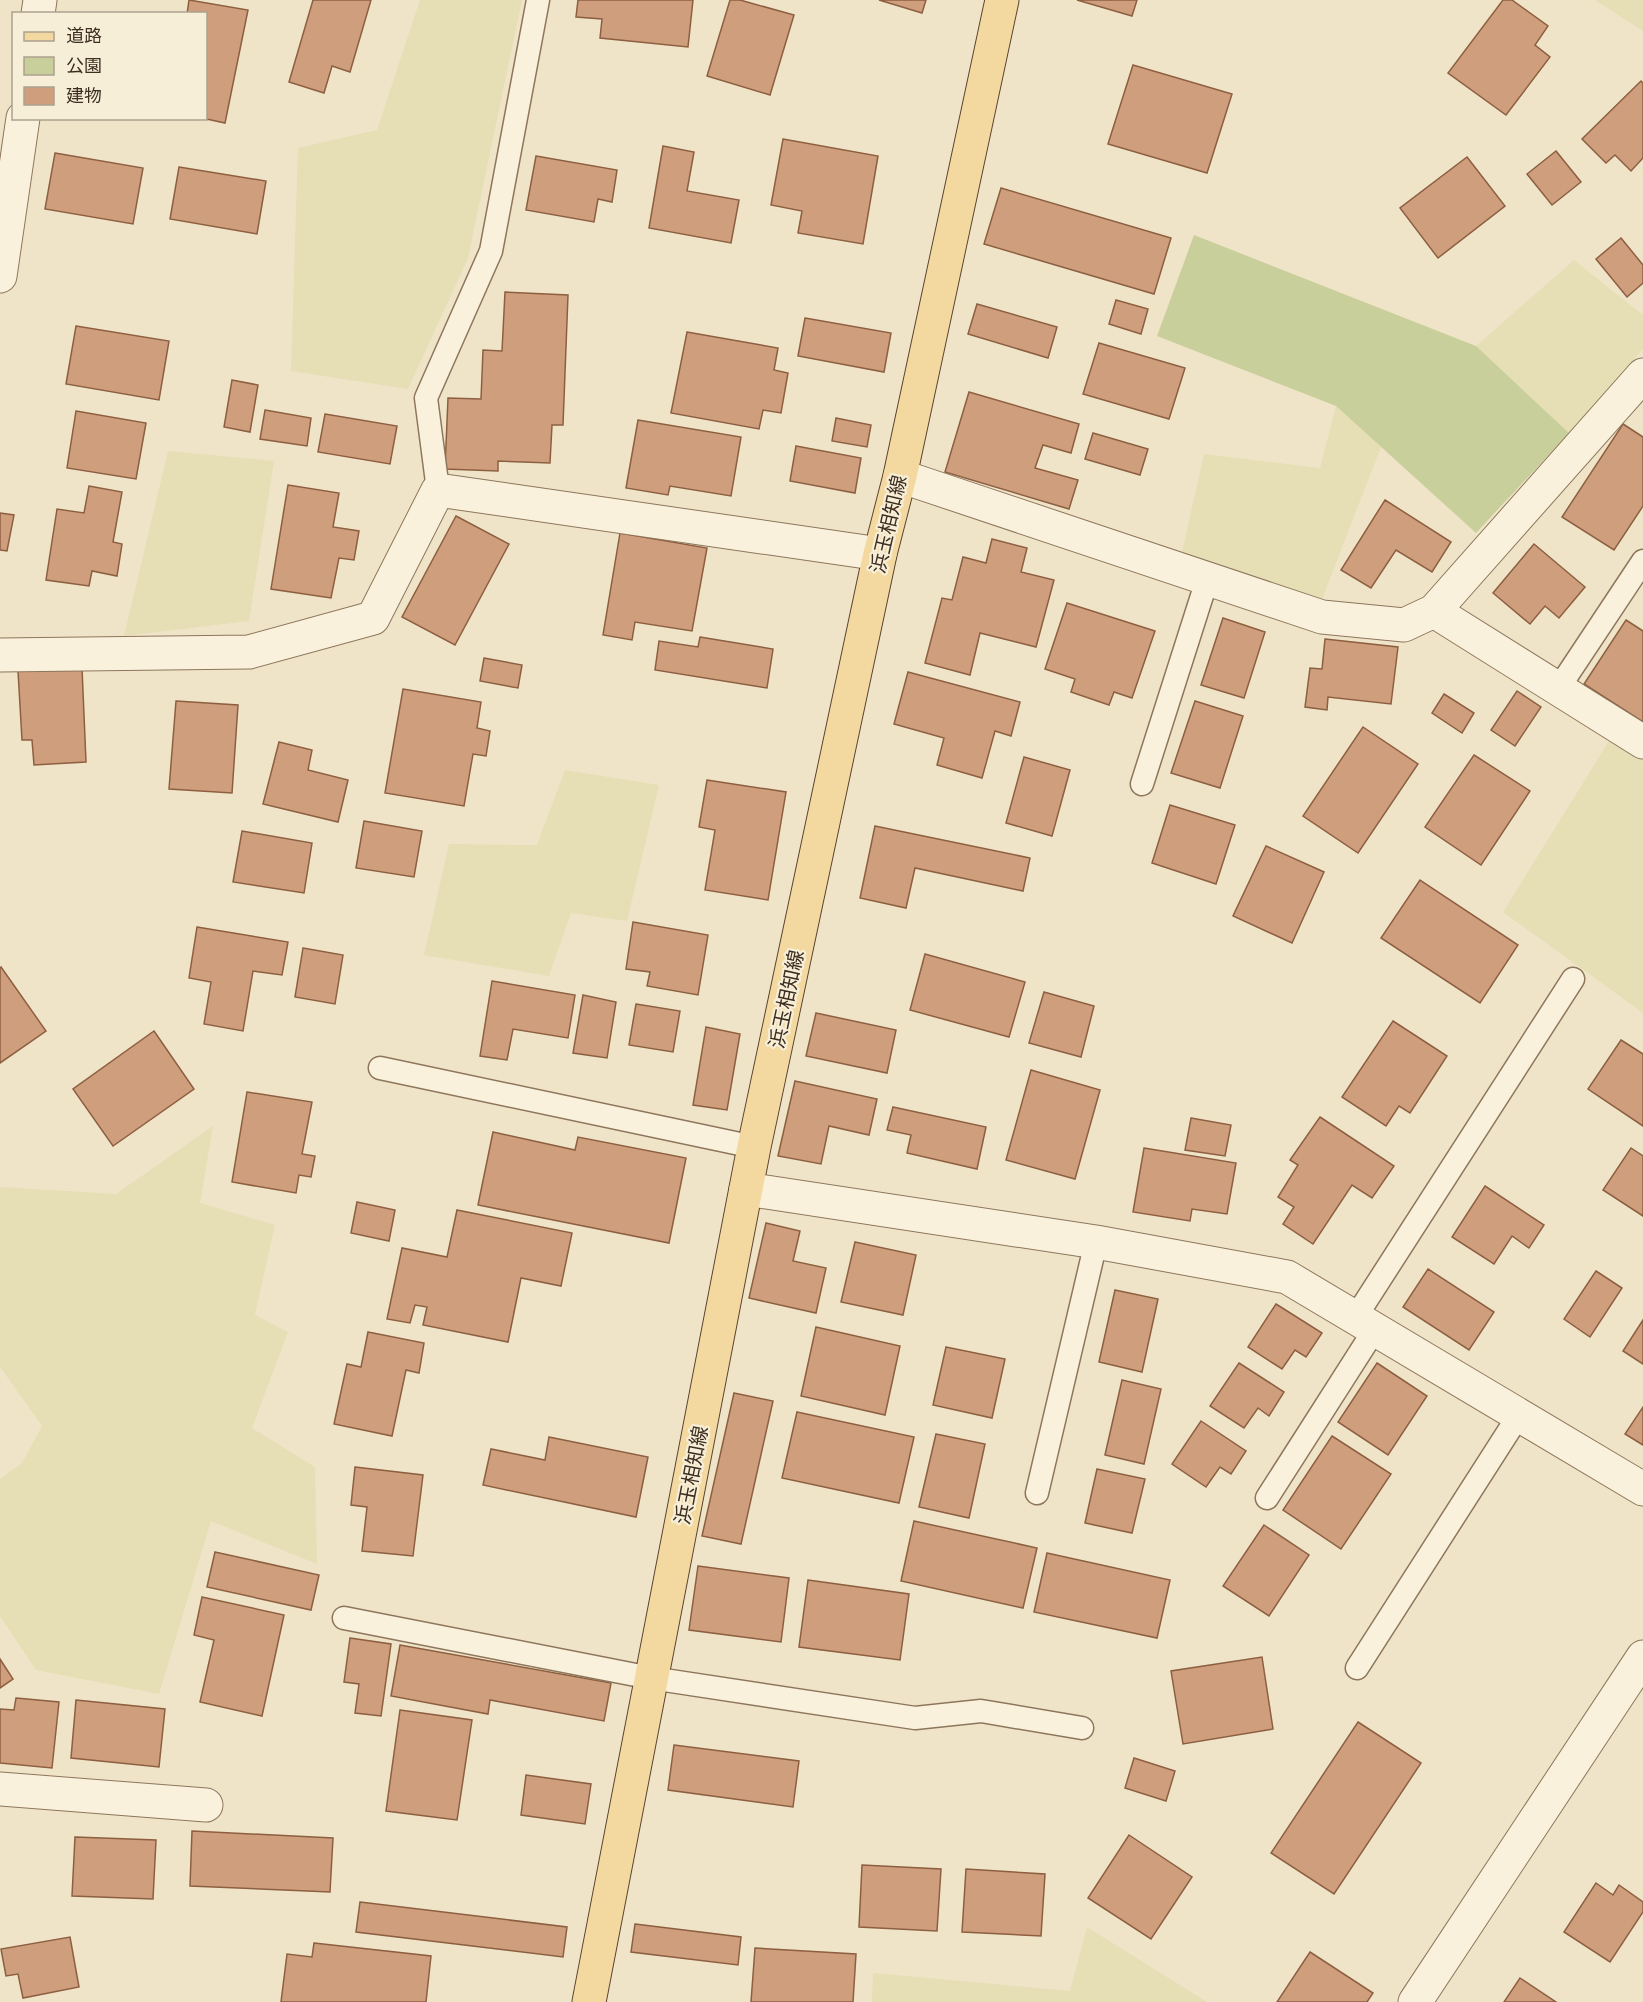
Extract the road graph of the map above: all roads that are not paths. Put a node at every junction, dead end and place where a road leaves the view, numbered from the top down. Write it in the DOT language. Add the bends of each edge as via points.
graph roads {
  1 [pos="538,0"];
  2 [pos="1002,0"];
  3 [pos="23,120"];
  4 [pos="0,276"];
  5 [pos="1643,375"];
  6 [pos="900,476"];
  7 [pos="438,490"];
  8 [pos="880,554"];
  9 [pos="1643,561"];
  10 [pos="1207,580"];
  11 [pos="1434,611"];
  12 [pos="0,655"];
  13 [pos="1558,689"];
  14 [pos="1643,742"];
  15 [pos="1142,784"];
  16 [pos="1572,980"];
  17 [pos="380,1068"];
  18 [pos="754,1147"];
  19 [pos="746,1189"];
  20 [pos="1096,1242"];
  21 [pos="1365,1324"];
  22 [pos="1519,1415"];
  23 [pos="1643,1489"];
  24 [pos="1037,1493"];
  25 [pos="1267,1498"];
  26 [pos="344,1618"];
  27 [pos="1643,1657"];
  28 [pos="1357,1668"];
  29 [pos="651,1678"];
  30 [pos="1082,1728"];
  31 [pos="0,1789"];
  32 [pos="206,1805"];
  33 [pos="590,2002"];
  34 [pos="1415,2002"];
  1 -- 7 [label="lane" via="491,251 426,398"];
  2 -- 6 [label="main road, 浜玉相知線"];
  3 -- 4 [label="street"];
  5 -- 11 [label="street"];
  6 -- 8 [label="main road, 浜玉相知線"];
  6 -- 10 [label="street"];
  7 -- 8 [label="street"];
  7 -- 12 [label="street" via="373,618 249,652"];
  8 -- 18 [label="main road, 浜玉相知線"];
  9 -- 13 [label="lane"];
  10 -- 11 [label="street" via="1322,617 1404,625"];
  10 -- 15 [label="lane"];
  11 -- 13 [label="street"];
  13 -- 14 [label="street"];
  16 -- 21 [label="lane"];
  17 -- 18 [label="lane"];
  18 -- 19 [label="main road, 浜玉相知線"];
  19 -- 20 [label="street"];
  19 -- 29 [label="main road, 浜玉相知線"];
  20 -- 21 [label="street" via="1287,1277"];
  20 -- 24 [label="lane"];
  21 -- 22 [label="street"];
  21 -- 25 [label="lane"];
  22 -- 23 [label="street"];
  22 -- 28 [label="lane"];
  26 -- 29 [label="lane"];
  27 -- 34 [label="street"];
  29 -- 30 [label="lane" via="915,1718 981,1711"];
  29 -- 33 [label="main road, 浜玉相知線"];
  31 -- 32 [label="street"];
}
